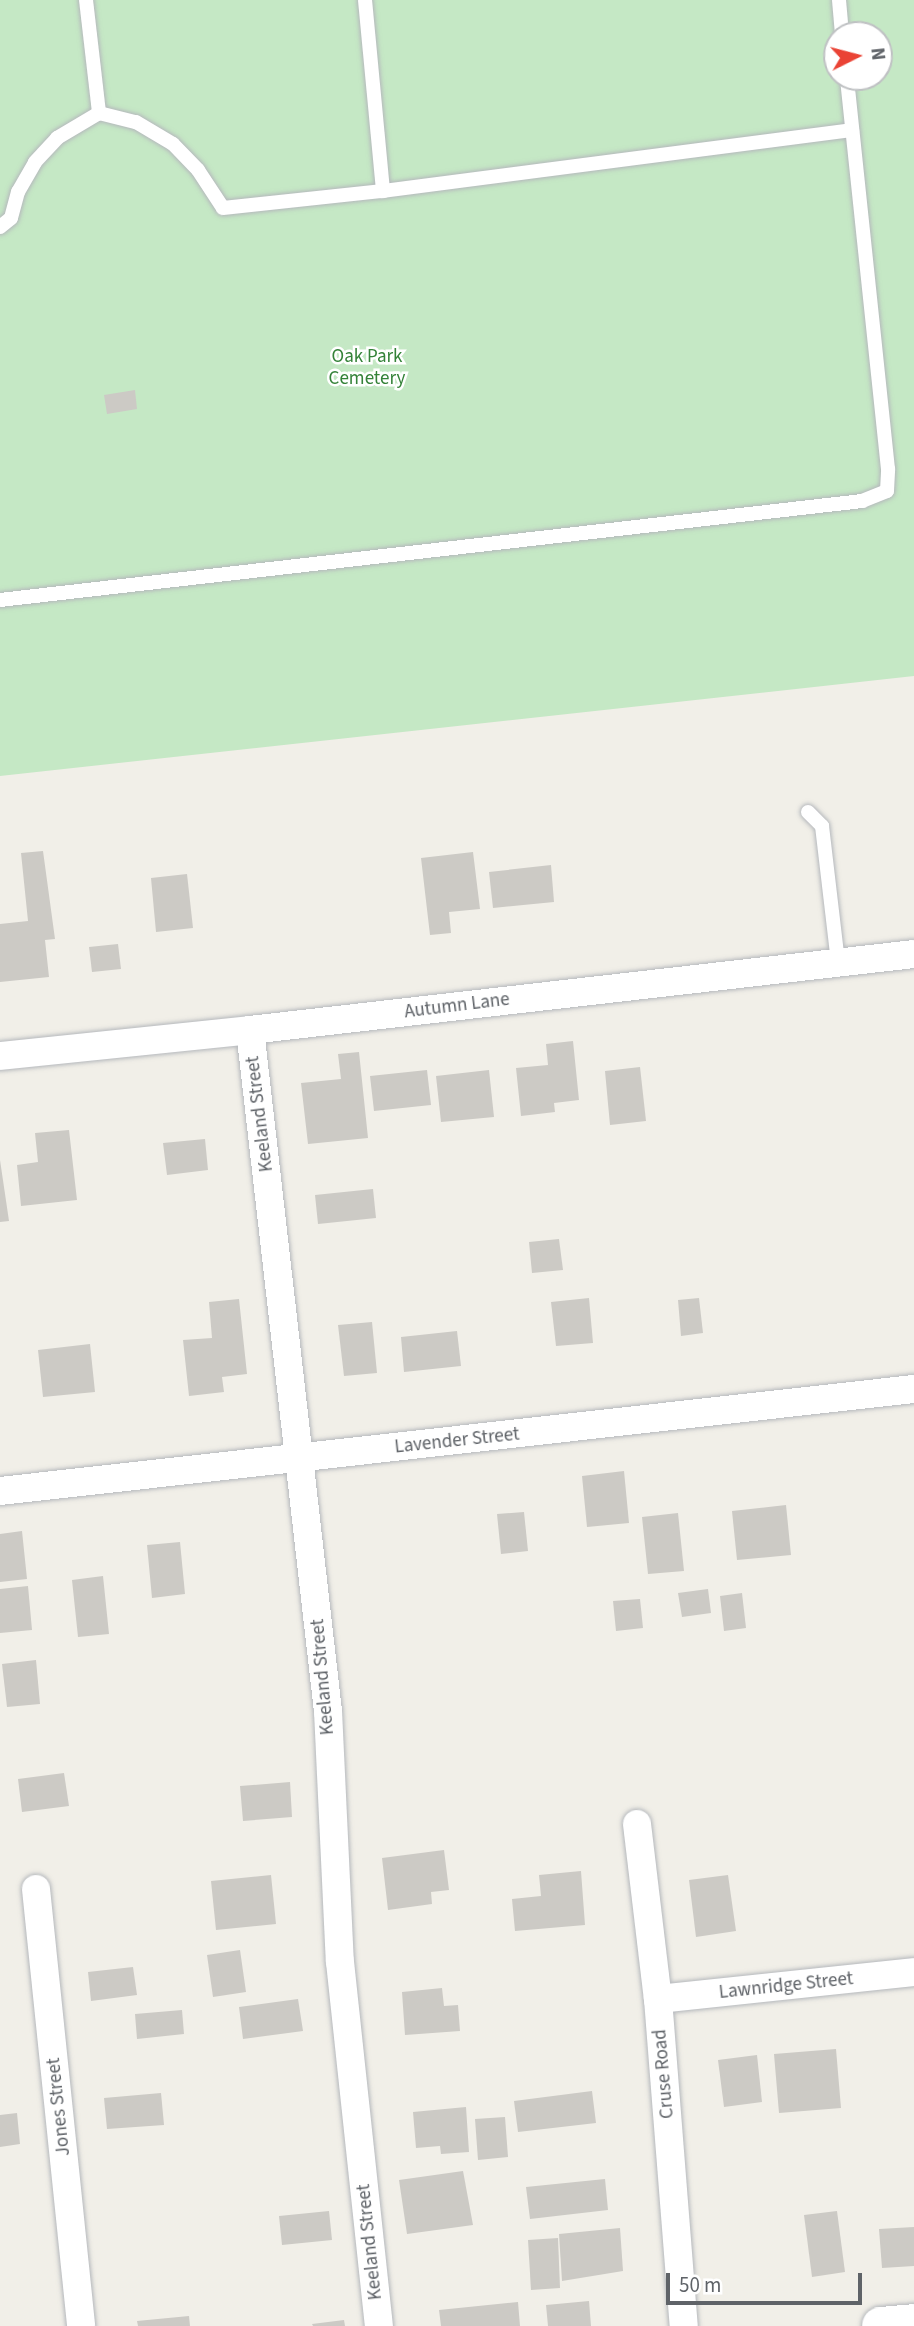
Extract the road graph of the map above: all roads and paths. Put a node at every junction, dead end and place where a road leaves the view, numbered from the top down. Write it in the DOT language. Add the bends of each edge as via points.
graph roads {
  1 [pos="86,0"];
  2 [pos="365,0"];
  3 [pos="839,0"];
  4 [pos="841,21"];
  5 [pos="848,91"];
  6 [pos="99,113"];
  7 [pos="852,130"];
  8 [pos="383,191"];
  9 [pos="0,226"];
  10 [pos="0,600"];
  11 [pos="807,812"];
  12 [pos="914,954"];
  13 [pos="838,962"];
  14 [pos="250,1030"];
  15 [pos="0,1056"];
  16 [pos="914,1389"];
  17 [pos="300,1458"];
  18 [pos="0,1491"];
  19 [pos="637,1824"];
  20 [pos="36,1889"];
  21 [pos="914,1972"];
  22 [pos="658,1999"];
  23 [pos="914,2323"];
  24 [pos="81,2326"];
  25 [pos="379,2326"];
  26 [pos="684,2326"];
  27 [pos="881,2326"];
  1 -- 6 [label="lane"];
  2 -- 8 [label="lane"];
  3 -- 4 [label="lane"];
  5 -- 7 [label="lane"];
  6 -- 8 [label="lane" via="136,122 173,144 198,170 223,208"];
  6 -- 9 [label="lane" via="57,138 35,162 18,192 11,218"];
  7 -- 8 [label="lane"];
  7 -- 10 [label="lane" via="887,491 862,501"];
  11 -- 13 [label="lane" via="822,826"];
  12 -- 13 [label="street, Autumn Lane"];
  13 -- 14 [label="street, Autumn Lane"];
  14 -- 15 [label="street, Autumn Lane"];
  14 -- 17 [label="street, Keeland Street"];
  16 -- 17 [label="street, Lavender Street"];
  17 -- 18 [label="street, Lavender Street"];
  17 -- 25 [label="street, Keeland Street" via="328,1711 340,1962"];
  19 -- 22 [label="street, Cruse Road"];
  20 -- 24 [label="street, Jones Street"];
  21 -- 22 [label="street, Lawnridge Street"];
  22 -- 26 [label="street, Cruse Road"];
  23 -- 27 [label="main road"];
}
